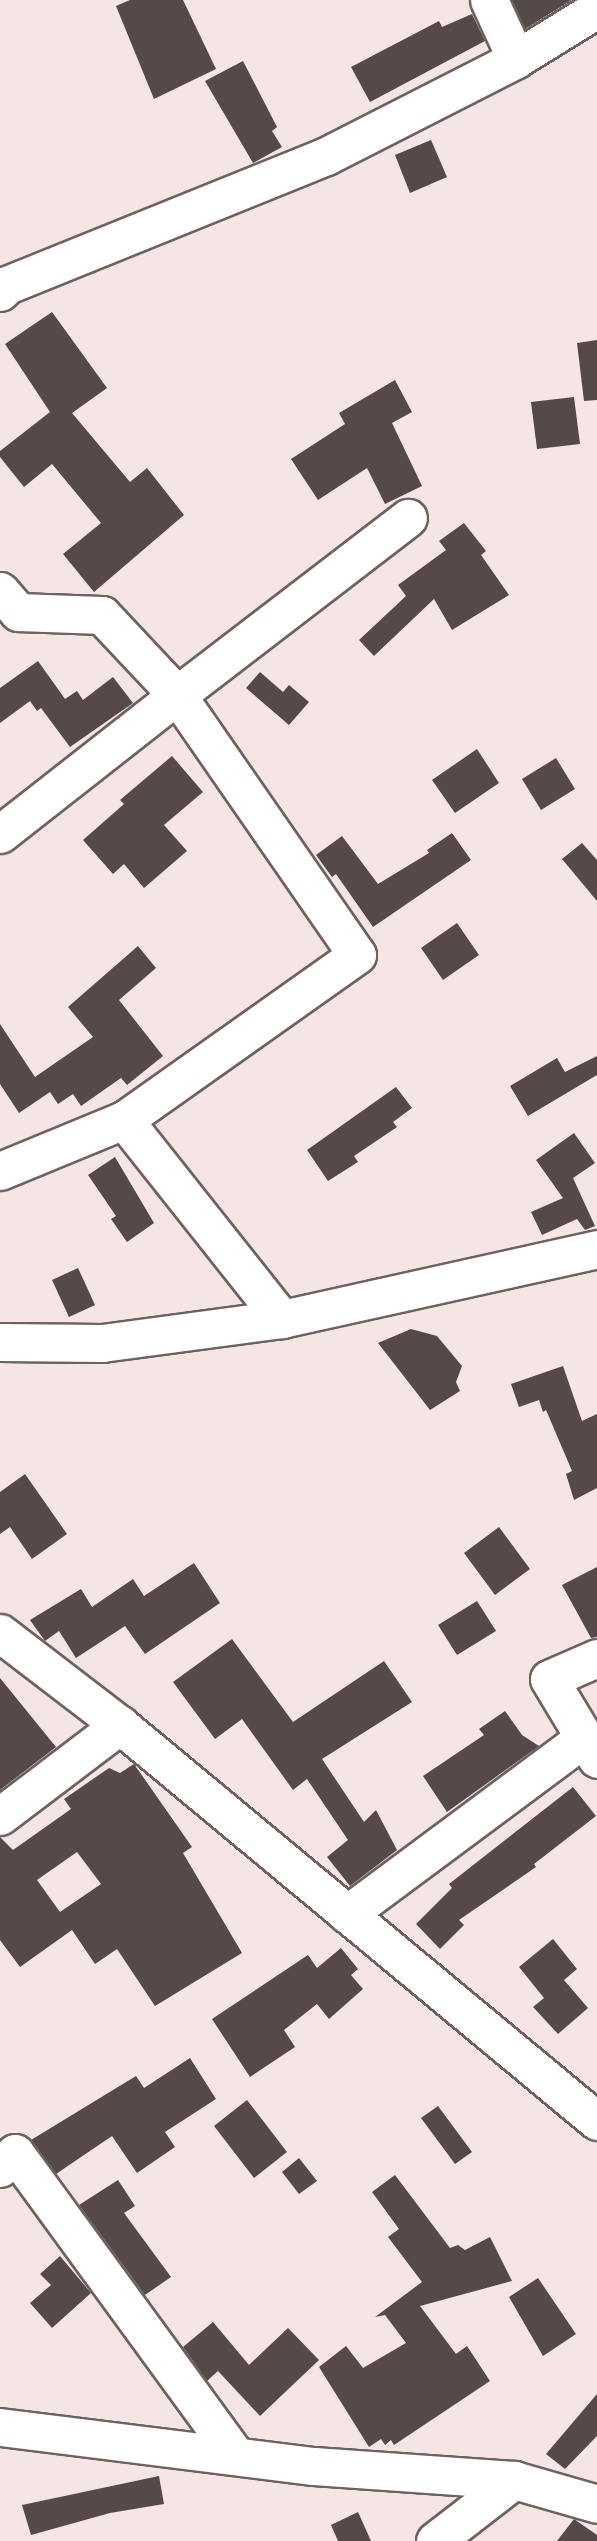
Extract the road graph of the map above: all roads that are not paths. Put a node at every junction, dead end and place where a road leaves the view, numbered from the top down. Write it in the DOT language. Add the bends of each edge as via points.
graph roads {
  1 [pos="489,0"];
  2 [pos="597,9"];
  3 [pos="516,59"];
  4 [pos="0,292"];
  5 [pos="408,518"];
  6 [pos="0,591"];
  7 [pos="177,695"];
  8 [pos="0,834"];
  9 [pos="124,1120"];
  10 [pos="0,1171"];
  11 [pos="597,1249"];
  12 [pos="282,1319"];
  13 [pos="0,1342"];
  14 [pos="0,1633"];
  15 [pos="597,1658"];
  16 [pos="120,1725"];
  17 [pos="591,1749"];
  18 [pos="0,1816"];
  19 [pos="347,1914"];
  20 [pos="597,2121"];
  21 [pos="0,2168"];
  22 [pos="0,2427"];
  23 [pos="236,2456"];
  24 [pos="514,2480"];
  25 [pos="597,2504"];
  26 [pos="435,2541"];
  1 -- 3 [label="street"];
  2 -- 3 [label="street"];
  3 -- 4 [label="street" via="326,156 7,285"];
  5 -- 7 [label="street"];
  6 -- 7 [label="street" via="18,612 102,615"];
  7 -- 8 [label="street"];
  7 -- 9 [label="street" via="356,955"];
  9 -- 10 [label="street"];
  9 -- 12 [label="street"];
  11 -- 12 [label="street"];
  12 -- 13 [label="street" via="102,1343"];
  14 -- 16 [label="street"];
  15 -- 17 [label="street" via="549,1679"];
  16 -- 18 [label="street"];
  16 -- 19 [label="street"];
  17 -- 19 [label="street"];
  19 -- 20 [label="street"];
  21 -- 23 [label="street" via="15,2153"];
  22 -- 23 [label="street"];
  23 -- 24 [label="street"];
  24 -- 25 [label="street"];
  24 -- 26 [label="street"];
}
